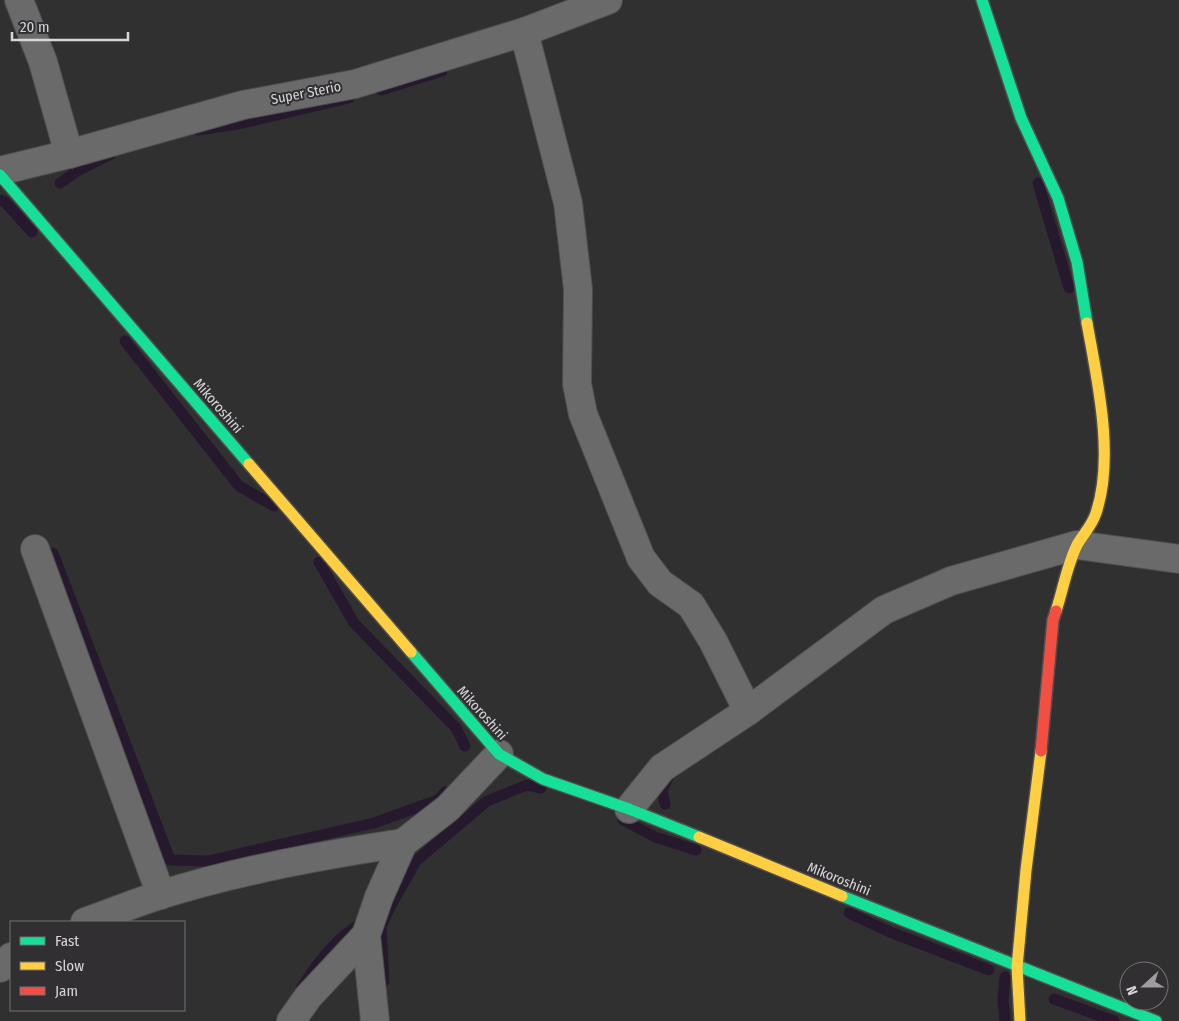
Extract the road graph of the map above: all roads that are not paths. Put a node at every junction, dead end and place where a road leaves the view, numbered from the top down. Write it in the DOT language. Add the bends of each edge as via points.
graph roads {
  1 [pos="19,0"];
  2 [pos="608,0"];
  3 [pos="982,0"];
  4 [pos="524,32"];
  5 [pos="69,154"];
  6 [pos="0,171"];
  7 [pos="0,175"];
  8 [pos="1077,545"];
  9 [pos="35,549"];
  10 [pos="1179,560"];
  11 [pos="748,711"];
  12 [pos="499,754"];
  13 [pos="628,809"];
  14 [pos="403,843"];
  15 [pos="161,895"];
  16 [pos="88,921"];
  17 [pos="366,935"];
  18 [pos="10,958"];
  19 [pos="0,968"];
  20 [pos="1017,968"];
  21 [pos="291,1021"];
  22 [pos="375,1021"];
  23 [pos="1020,1021"];
  24 [pos="1156,1021"];
  1 -- 5 [label="street" via="43,62"];
  2 -- 4 [label="street, Super Sterio"];
  3 -- 8 [label="street" via="1021,118 1058,198 1077,262 1103,418 1103,474 1097,511 1090,528"];
  4 -- 5 [label="street, Super Sterio" via="356,84 243,105"];
  4 -- 11 [label="street" via="568,203 578,289 577,384 583,414 641,558 660,583 691,606 713,641"];
  5 -- 6 [label="street, Super Sterio"];
  7 -- 12 [label="street, Mikoroshini"];
  8 -- 10 [label="street"];
  8 -- 11 [label="street" via="951,581 884,610"];
  8 -- 20 [label="street" via="1053,620"];
  9 -- 15 [label="street"];
  11 -- 13 [label="street" via="662,768"];
  12 -- 13 [label="street, Mikoroshini" via="543,779"];
  12 -- 14 [label="street" via="448,808"];
  13 -- 20 [label="street, Mikoroshini"];
  14 -- 15 [label="street" via="323,856"];
  14 -- 17 [label="street"];
  15 -- 16 [label="street"];
  17 -- 21 [label="street" via="308,997"];
  17 -- 22 [label="street"];
  18 -- 19 [label="street"];
  20 -- 23 [label="street"];
  20 -- 24 [label="street, Mikoroshini"];
}
